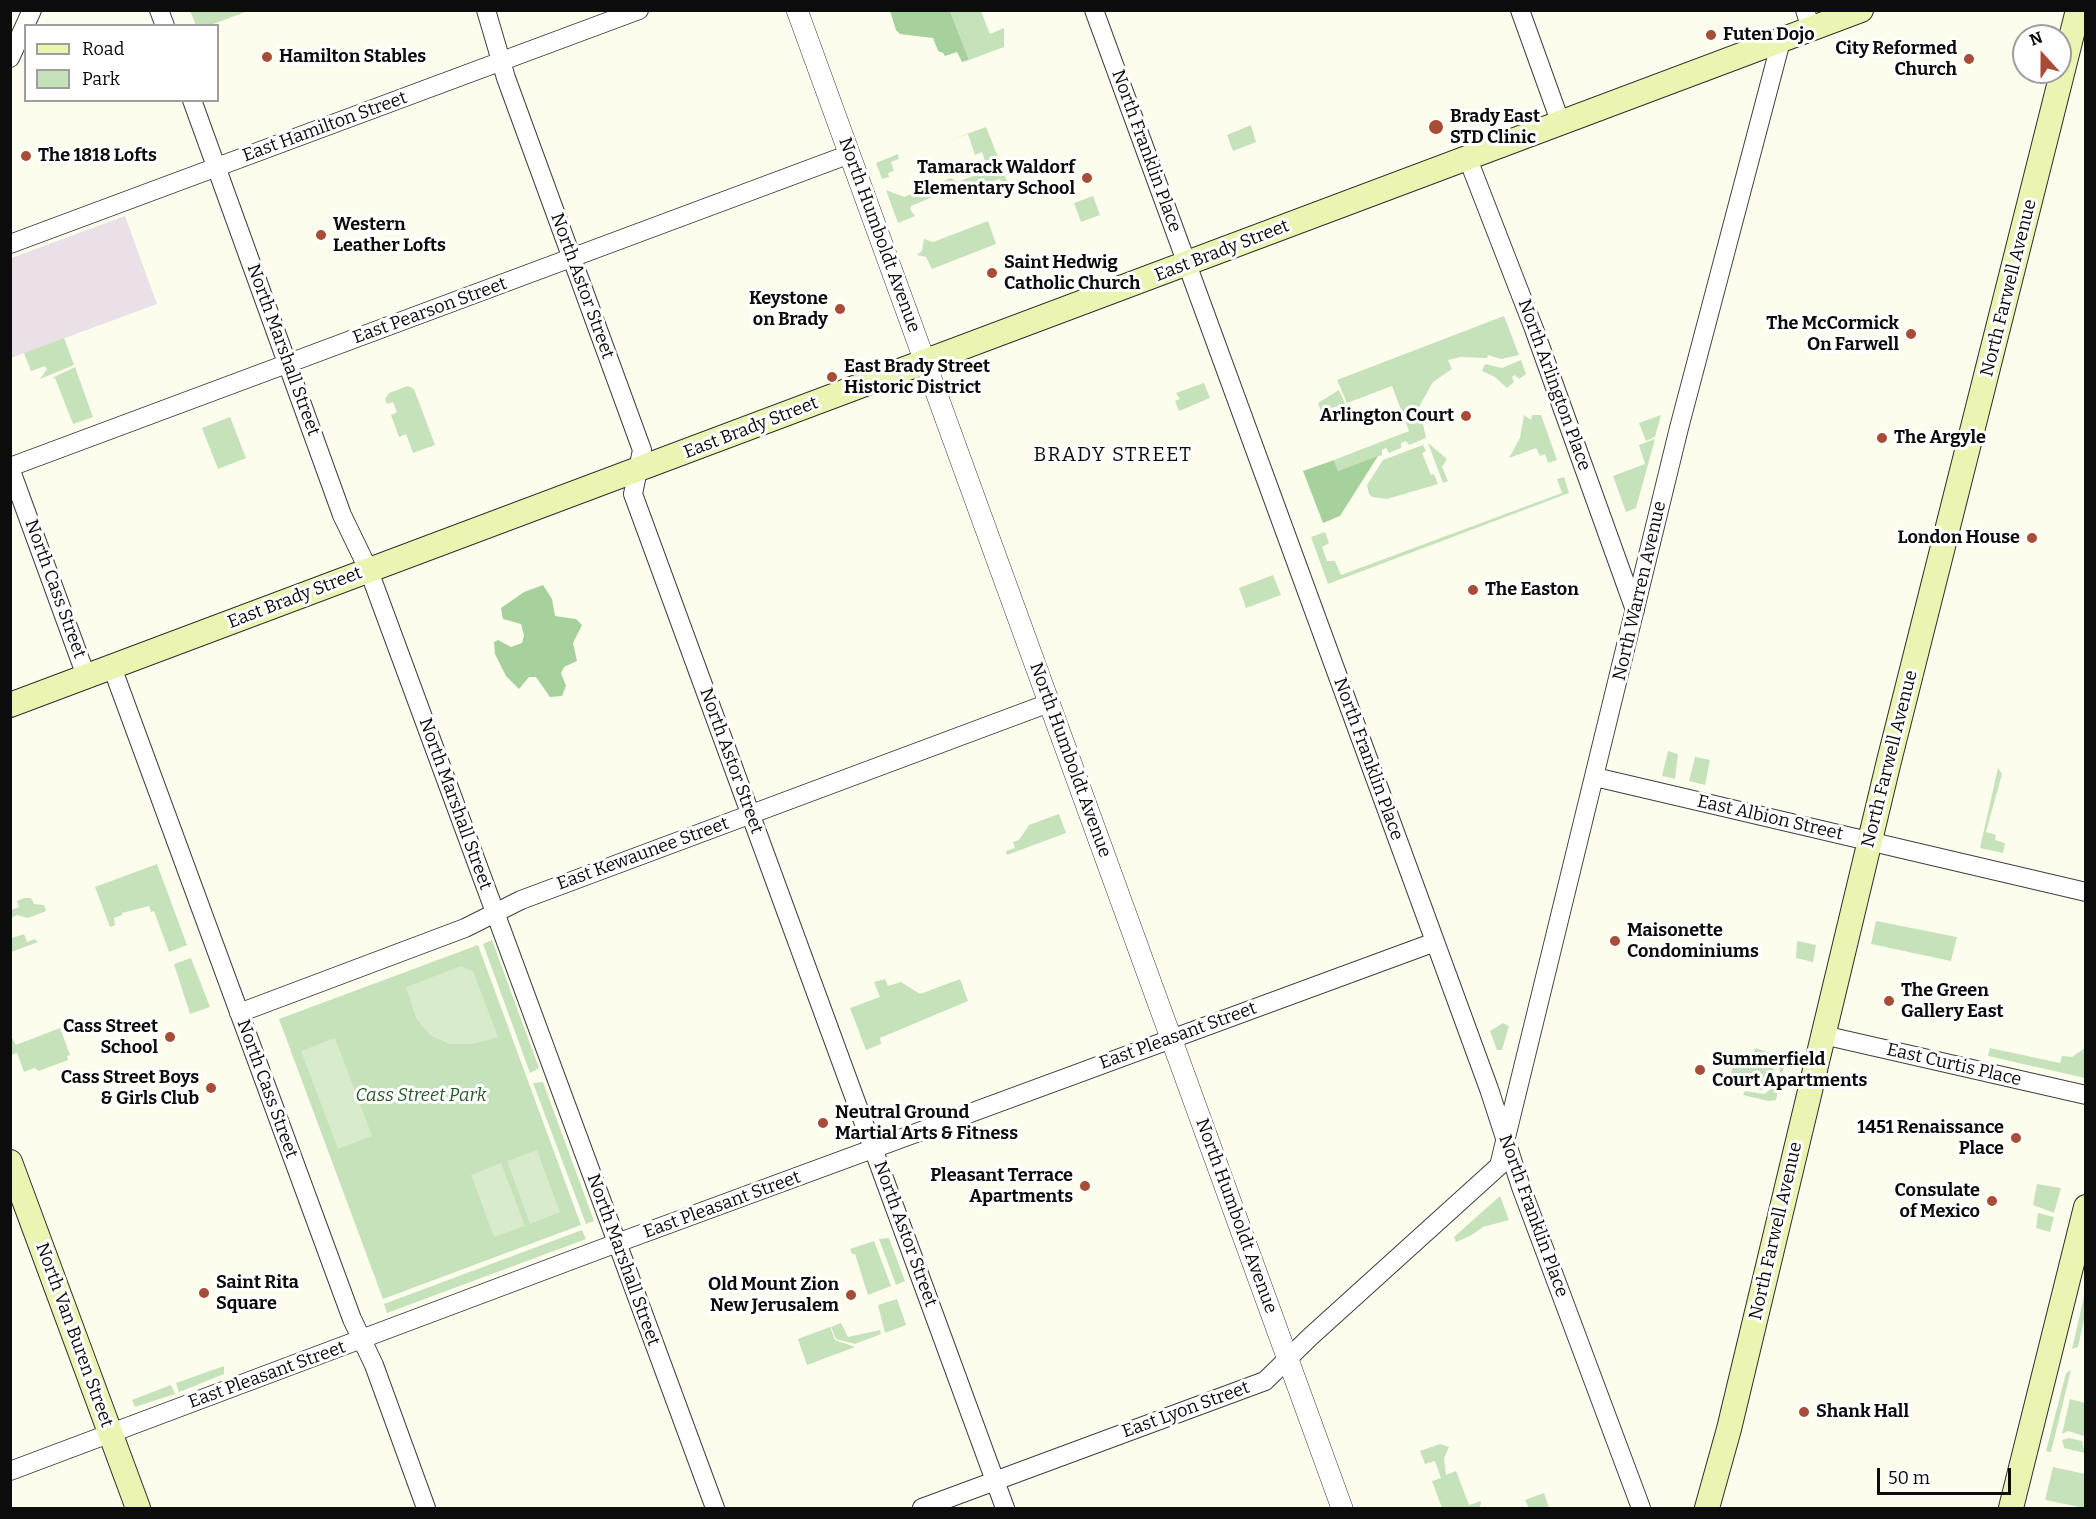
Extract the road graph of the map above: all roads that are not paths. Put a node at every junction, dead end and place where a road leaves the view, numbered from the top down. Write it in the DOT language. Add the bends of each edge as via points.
graph roads {
  1 [pos="32,10"];
  2 [pos="486,10"];
  3 [pos="639,10"];
  4 [pos="797,10"];
  5 [pos="1094,10"];
  6 [pos="1520,10"];
  7 [pos="1861,10"];
  8 [pos="2078,10"];
  9 [pos="1808,20"];
  10 [pos="26,24"];
  11 [pos="24,27"];
  12 [pos="1781,41"];
  13 [pos="10,58"];
  14 [pos="502,61"];
  15 [pos="193,102"];
  16 [pos="1561,124"];
  17 [pos="849,154"];
  18 [pos="1468,159"];
  19 [pos="217,168"];
  20 [pos="10,244"];
  21 [pos="572,258"];
  22 [pos="1187,264"];
  23 [pos="925,362"];
  24 [pos="288,363"];
  25 [pos="10,467"];
  26 [pos="638,470"];
  27 [pos="369,571"];
  28 [pos="1636,612"];
  29 [pos="112,667"];
  30 [pos="86,676"];
  31 [pos="1049,703"];
  32 [pos="10,705"];
  33 [pos="1595,777"];
  34 [pos="750,814"];
  35 [pos="1869,842"];
  36 [pos="2085,892"];
  37 [pos="495,912"];
  38 [pos="1435,942"];
  39 [pos="239,1013"];
  40 [pos="1823,1035"];
  41 [pos="1171,1039"];
  42 [pos="2085,1095"];
  43 [pos="1506,1143"];
  44 [pos="874,1149"];
  45 [pos="10,1162"];
  46 [pos="2085,1208"];
  47 [pos="617,1243"];
  48 [pos="362,1339"];
  49 [pos="1287,1358"];
  50 [pos="109,1433"];
  51 [pos="10,1471"];
  52 [pos="995,1481"];
  53 [pos="138,1509"];
  54 [pos="426,1509"];
  55 [pos="715,1509"];
  56 [pos="922,1509"];
  57 [pos="1005,1509"];
  58 [pos="1342,1509"];
  59 [pos="1641,1509"];
  60 [pos="1707,1509"];
  61 [pos="2011,1509"];
  1 -- 10 [label="street"];
  2 -- 14 [label="street, North Astor Street"];
  3 -- 14 [label="street, East Hamilton Street"];
  4 -- 17 [label="street, North Humboldt Avenue"];
  5 -- 22 [label="street, North Franklin Place"];
  6 -- 16 [label="street"];
  7 -- 9 [label="main road, East Brady Street"];
  8 -- 35 [label="main road, North Farwell Avenue"];
  9 -- 12 [label="main road, East Brady Street"];
  11 -- 13 [label="street"];
  12 -- 16 [label="main road, East Brady Street"];
  12 -- 28 [label="street, North Warren Avenue" via="1679,428"];
  14 -- 19 [label="street, East Hamilton Street"];
  14 -- 21 [label="street, North Astor Street"];
  15 -- 19 [label="street, North Marshall Street"];
  16 -- 18 [label="main road, East Brady Street"];
  17 -- 21 [label="street, East Pearson Street"];
  17 -- 23 [label="street, North Humboldt Avenue"];
  18 -- 22 [label="main road, East Brady Street"];
  18 -- 28 [label="street, North Arlington Place"];
  19 -- 20 [label="street, East Hamilton Street"];
  19 -- 24 [label="street, North Marshall Street"];
  21 -- 24 [label="street, East Pearson Street"];
  21 -- 26 [label="street, North Astor Street" via="642,450"];
  22 -- 23 [label="main road, East Brady Street"];
  22 -- 38 [label="street, North Franklin Place"];
  23 -- 26 [label="main road, East Brady Street"];
  23 -- 31 [label="street, North Humboldt Avenue"];
  24 -- 25 [label="street, East Pearson Street"];
  24 -- 27 [label="street, North Marshall Street" via="351,539"];
  25 -- 30 [label="street, North Cass Street"];
  26 -- 27 [label="main road, East Brady Street"];
  26 -- 34 [label="street, North Astor Street" via="633,494"];
  27 -- 29 [label="main road, East Brady Street"];
  27 -- 37 [label="street, North Marshall Street"];
  28 -- 33 [label="street, North Warren Avenue"];
  29 -- 30 [label="main road, East Brady Street"];
  29 -- 39 [label="street, North Cass Street"];
  30 -- 32 [label="main road, East Brady Street"];
  31 -- 34 [label="street, East Kewaunee Street"];
  31 -- 41 [label="street, North Humboldt Avenue"];
  33 -- 35 [label="street, East Albion Street"];
  33 -- 43 [label="street, North Warren Avenue"];
  34 -- 37 [label="street, East Kewaunee Street"];
  34 -- 44 [label="street, North Astor Street"];
  35 -- 36 [label="street, East Albion Street"];
  35 -- 40 [label="main road, North Farwell Avenue"];
  37 -- 39 [label="street, East Kewaunee Street" via="465,928"];
  37 -- 47 [label="street, North Marshall Street"];
  38 -- 41 [label="street, East Pleasant Street"];
  38 -- 43 [label="street, North Franklin Place"];
  39 -- 48 [label="street, North Cass Street"];
  40 -- 42 [label="street, East Curtis Place"];
  40 -- 60 [label="main road, North Farwell Avenue"];
  41 -- 44 [label="street, East Pleasant Street"];
  41 -- 49 [label="street, North Humboldt Avenue"];
  43 -- 49 [label="street, East Lyon Street" via="1499,1166"];
  43 -- 59 [label="street, North Franklin Place"];
  44 -- 47 [label="street, East Pleasant Street"];
  44 -- 52 [label="street, North Astor Street"];
  45 -- 50 [label="main road, North Van Buren Street"];
  46 -- 61 [label="main road"];
  47 -- 48 [label="street, East Pleasant Street"];
  47 -- 55 [label="street, North Marshall Street"];
  48 -- 50 [label="street, East Pleasant Street"];
  48 -- 54 [label="street, North Cass Street"];
  49 -- 52 [label="street, East Lyon Street" via="1265,1381"];
  49 -- 58 [label="street, North Humboldt Avenue"];
  50 -- 51 [label="street, East Pleasant Street"];
  50 -- 53 [label="main road, North Van Buren Street"];
  52 -- 56 [label="street, East Lyon Street"];
  52 -- 57 [label="street, North Astor Street"];
}
